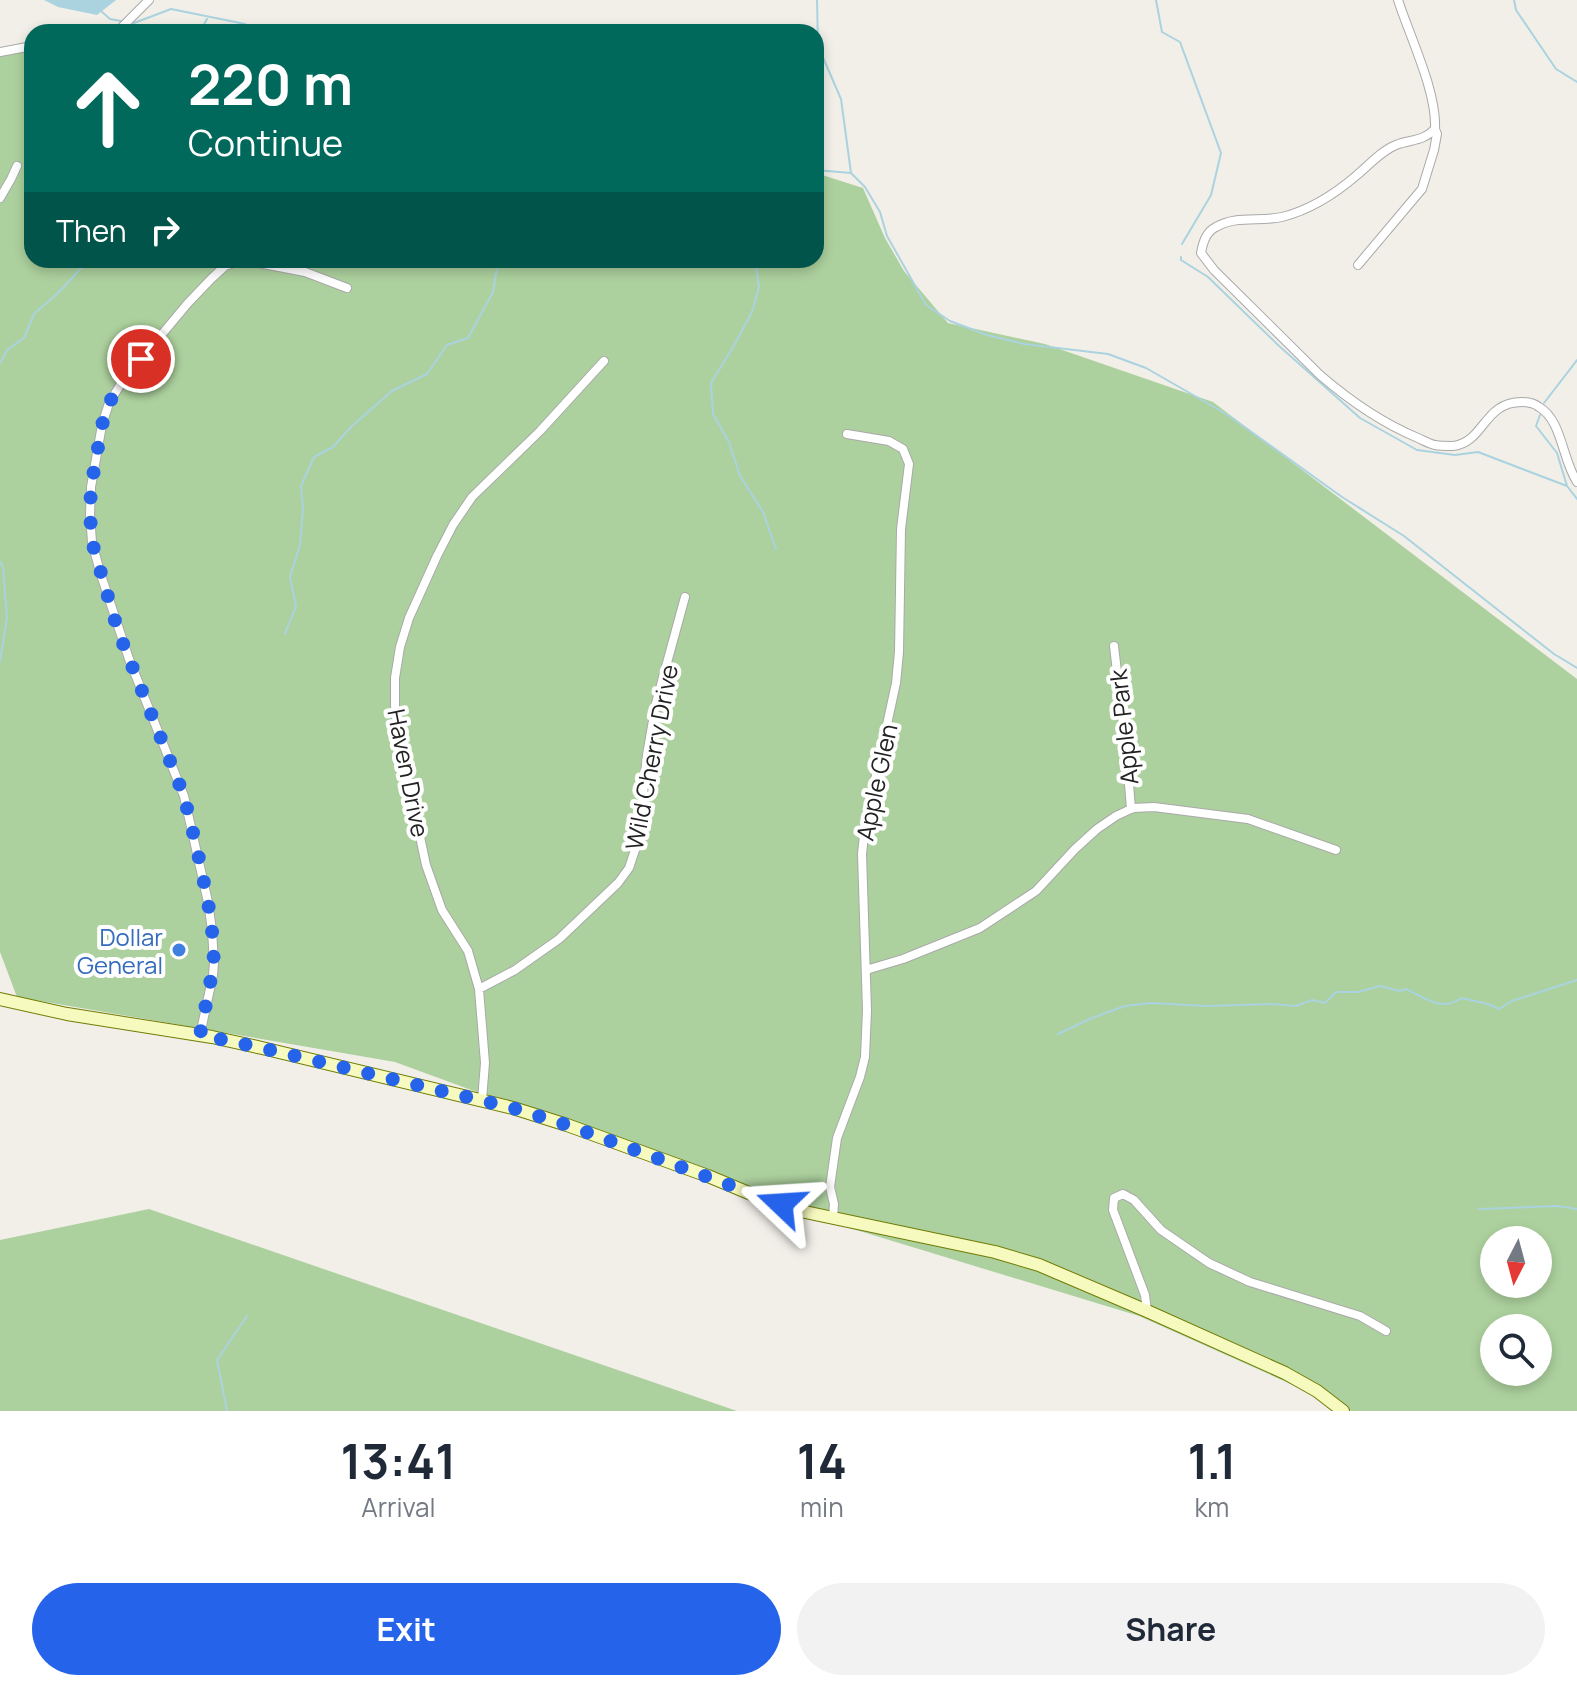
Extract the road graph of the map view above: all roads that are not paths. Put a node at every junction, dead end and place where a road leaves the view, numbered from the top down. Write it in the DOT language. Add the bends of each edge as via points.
graph roads {
  1 [pos="149,0"];
  2 [pos="1398,0"];
  3 [pos="125,24"];
  4 [pos="24,48"];
  5 [pos="0,52"];
  6 [pos="1435,129"];
  7 [pos="17,166"];
  8 [pos="0,198"];
  9 [pos="1358,265"];
  10 [pos="223,268"];
  11 [pos="284,268"];
  12 [pos="347,288"];
  13 [pos="604,361"];
  14 [pos="847,434"];
  15 [pos="1577,482"];
  16 [pos="685,597"];
  17 [pos="1114,646"];
  18 [pos="1131,809"];
  19 [pos="1336,850"];
  20 [pos="866,970"];
  21 [pos="479,989"];
  22 [pos="0,999"];
  23 [pos="200,1035"];
  24 [pos="482,1100"];
  25 [pos="833,1218"];
  26 [pos="1147,1311"];
  27 [pos="1386,1331"];
  28 [pos="1343,1411"];
  1 -- 3 [label="street"];
  2 -- 6 [label="street" via="1431,95"];
  4 -- 5 [label="street"];
  6 -- 9 [label="street" via="1422,189"];
  6 -- 15 [label="street" via="1427,137 1395,145 1311,206 1211,229 1201,253 1320,375 1401,431 1435,446 1457,445 1476,434 1500,406 1528,402 1552,419"];
  7 -- 8 [label="street"];
  10 -- 23 [label="street" via="188,303 109,403 90,514 100,572 129,659 184,796 208,902 214,963"];
  11 -- 12 [label="street"];
  13 -- 21 [label="street, Haven Drive" via="472,497 437,556 400,647 395,706 421,841 442,910 468,951"];
  14 -- 20 [label="street, Apple Glen" via="889,441 903,449 909,464 901,529 896,683 862,854"];
  16 -- 21 [label="street, Wild Cherry Drive" via="656,703 637,844 629,868 559,939"];
  17 -- 18 [label="street, Apple Park"];
  18 -- 19 [label="street" via="1248,819"];
  18 -- 20 [label="street" via="1097,829 1036,891 980,928"];
  20 -- 25 [label="street, Apple Glen" via="865,1057 837,1138 830,1187"];
  21 -- 24 [label="street, Haven Drive"];
  22 -- 23 [label="main road"];
  23 -- 24 [label="main road"];
  24 -- 25 [label="main road"];
  25 -- 26 [label="main road" via="1039,1265"];
  26 -- 27 [label="street" via="1113,1210 1114,1198 1123,1194 1177,1243 1228,1273 1360,1316"];
  26 -- 28 [label="main road" via="1285,1373"];
}
